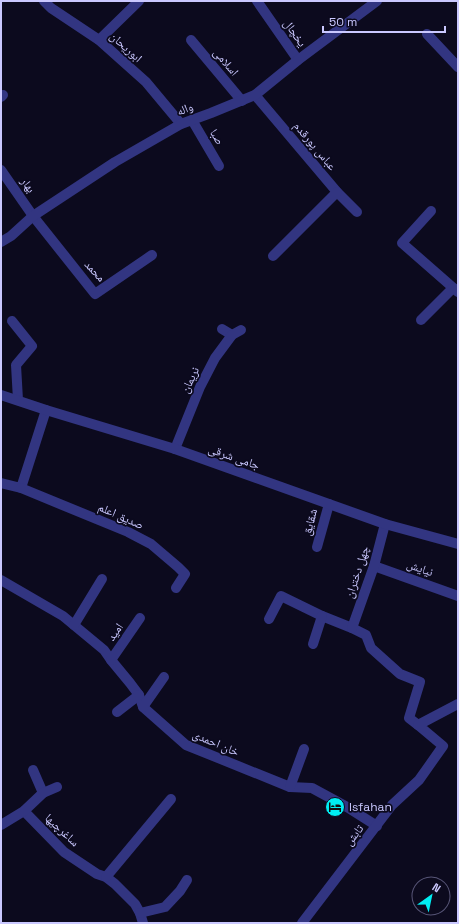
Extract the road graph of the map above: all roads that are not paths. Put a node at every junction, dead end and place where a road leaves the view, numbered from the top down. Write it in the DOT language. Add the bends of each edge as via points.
graph roads {
  1 [pos="44,1"];
  2 [pos="139,1"];
  3 [pos="257,1"];
  4 [pos="377,1"];
  5 [pos="427,34"];
  6 [pos="99,40"];
  7 [pos="191,40"];
  8 [pos="298,60"];
  9 [pos="458,67"];
  10 [pos="255,95"];
  11 [pos="242,101"];
  12 [pos="192,120"];
  13 [pos="181,124"];
  14 [pos="219,166"];
  15 [pos="1,170"];
  16 [pos="337,192"];
  17 [pos="431,211"];
  18 [pos="357,212"];
  19 [pos="33,216"];
  20 [pos="1,242"];
  21 [pos="152,255"];
  22 [pos="273,256"];
  23 [pos="455,290"];
  24 [pos="421,320"];
  25 [pos="12,321"];
  26 [pos="222,329"];
  27 [pos="241,330"];
  28 [pos="232,335"];
  29 [pos="1,395"];
  30 [pos="18,400"];
  31 [pos="46,410"];
  32 [pos="175,449"];
  33 [pos="1,483"];
  34 [pos="21,488"];
  35 [pos="329,504"];
  36 [pos="385,524"];
  37 [pos="458,544"];
  38 [pos="317,547"];
  39 [pos="374,566"];
  40 [pos="102,579"];
  41 [pos="1,580"];
  42 [pos="176,588"];
  43 [pos="458,596"];
  44 [pos="322,616"];
  45 [pos="140,618"];
  46 [pos="269,620"];
  47 [pos="74,625"];
  48 [pos="352,628"];
  49 [pos="313,644"];
  50 [pos="111,660"];
  51 [pos="164,678"];
  52 [pos="138,695"];
  53 [pos="458,704"];
  54 [pos="143,707"];
  55 [pos="117,712"];
  56 [pos="418,725"];
  57 [pos="304,750"];
  58 [pos="33,770"];
  59 [pos="290,787"];
  60 [pos="57,788"];
  61 [pos="43,793"];
  62 [pos="172,799"];
  63 [pos="24,811"];
  64 [pos="1,825"];
  65 [pos="377,826"];
  66 [pos="106,877"];
  67 [pos="187,880"];
  68 [pos="142,918"];
  69 [pos="302,923"];
  1 -- 6 [label="street, ابوریحان"];
  2 -- 6 [label="street"];
  3 -- 8 [label="street, یخچال"];
  4 -- 8 [label="street, واله"];
  5 -- 9 [label="street"];
  6 -- 13 [label="street, ابوریحان" via="146,82"];
  7 -- 11 [label="street, اسلامی"];
  8 -- 10 [label="street, واله"];
  10 -- 11 [label="street, واله"];
  10 -- 16 [label="street, عباس پورقدم"];
  11 -- 12 [label="street, واله"];
  12 -- 13 [label="street, واله"];
  12 -- 14 [label="street, صبا"];
  13 -- 19 [label="street, واله" via="115,162"];
  15 -- 19 [label="street, بهار"];
  16 -- 18 [label="street, عباس پورقدم"];
  16 -- 22 [label="street"];
  17 -- 23 [label="street" via="402,243"];
  19 -- 20 [label="street, واله"];
  19 -- 21 [label="street, محمد" via="95,294"];
  23 -- 24 [label="street"];
  25 -- 30 [label="street" via="32,346 16,365"];
  26 -- 28 [label="street"];
  27 -- 28 [label="street, نریمان"];
  28 -- 32 [label="street, نریمان" via="215,358 200,387"];
  29 -- 30 [label="street, جامی شرقی"];
  30 -- 31 [label="street, جامی شرقی"];
  31 -- 32 [label="street, جامی شرقی"];
  31 -- 34 [label="street"];
  32 -- 35 [label="street, جامی شرقی"];
  33 -- 34 [label="street, صدیق اعلم"];
  34 -- 42 [label="street, صدیق اعلم" via="152,544 185,574"];
  35 -- 36 [label="street, جامی شرقی"];
  35 -- 38 [label="street, شقایق"];
  36 -- 37 [label="street, جامی شرقی"];
  36 -- 39 [label="street, چهل دختران"];
  39 -- 43 [label="street, نیایش"];
  39 -- 48 [label="street, چهل دختران"];
  40 -- 47 [label="street"];
  41 -- 47 [label="street, خان احمدی"];
  44 -- 46 [label="street" via="281,596"];
  44 -- 48 [label="street"];
  44 -- 49 [label="street"];
  45 -- 50 [label="street, امید"];
  47 -- 50 [label="street, خان احمدی" via="104,650"];
  48 -- 56 [label="street" via="366,635 371,648 400,674 420,682 409,718"];
  50 -- 52 [label="street, خان احمدی"];
  51 -- 54 [label="street"];
  52 -- 54 [label="street, خان احمدی"];
  52 -- 55 [label="street"];
  53 -- 56 [label="street"];
  54 -- 59 [label="street, خان احمدی" via="186,745"];
  56 -- 65 [label="street, تابش" via="444,746 419,780 392,804"];
  57 -- 59 [label="street"];
  58 -- 61 [label="street"];
  59 -- 65 [label="street, خان احمدی" via="312,788"];
  60 -- 61 [label="street"];
  61 -- 63 [label="street"];
  62 -- 66 [label="street"];
  63 -- 64 [label="street"];
  63 -- 66 [label="street, ساغرچیها" via="64,852 97,874"];
  65 -- 69 [label="street, تابش"];
  66 -- 68 [label="street, ساغرچیها" via="135,904"];
  67 -- 68 [label="street" via="165,907"];
}
